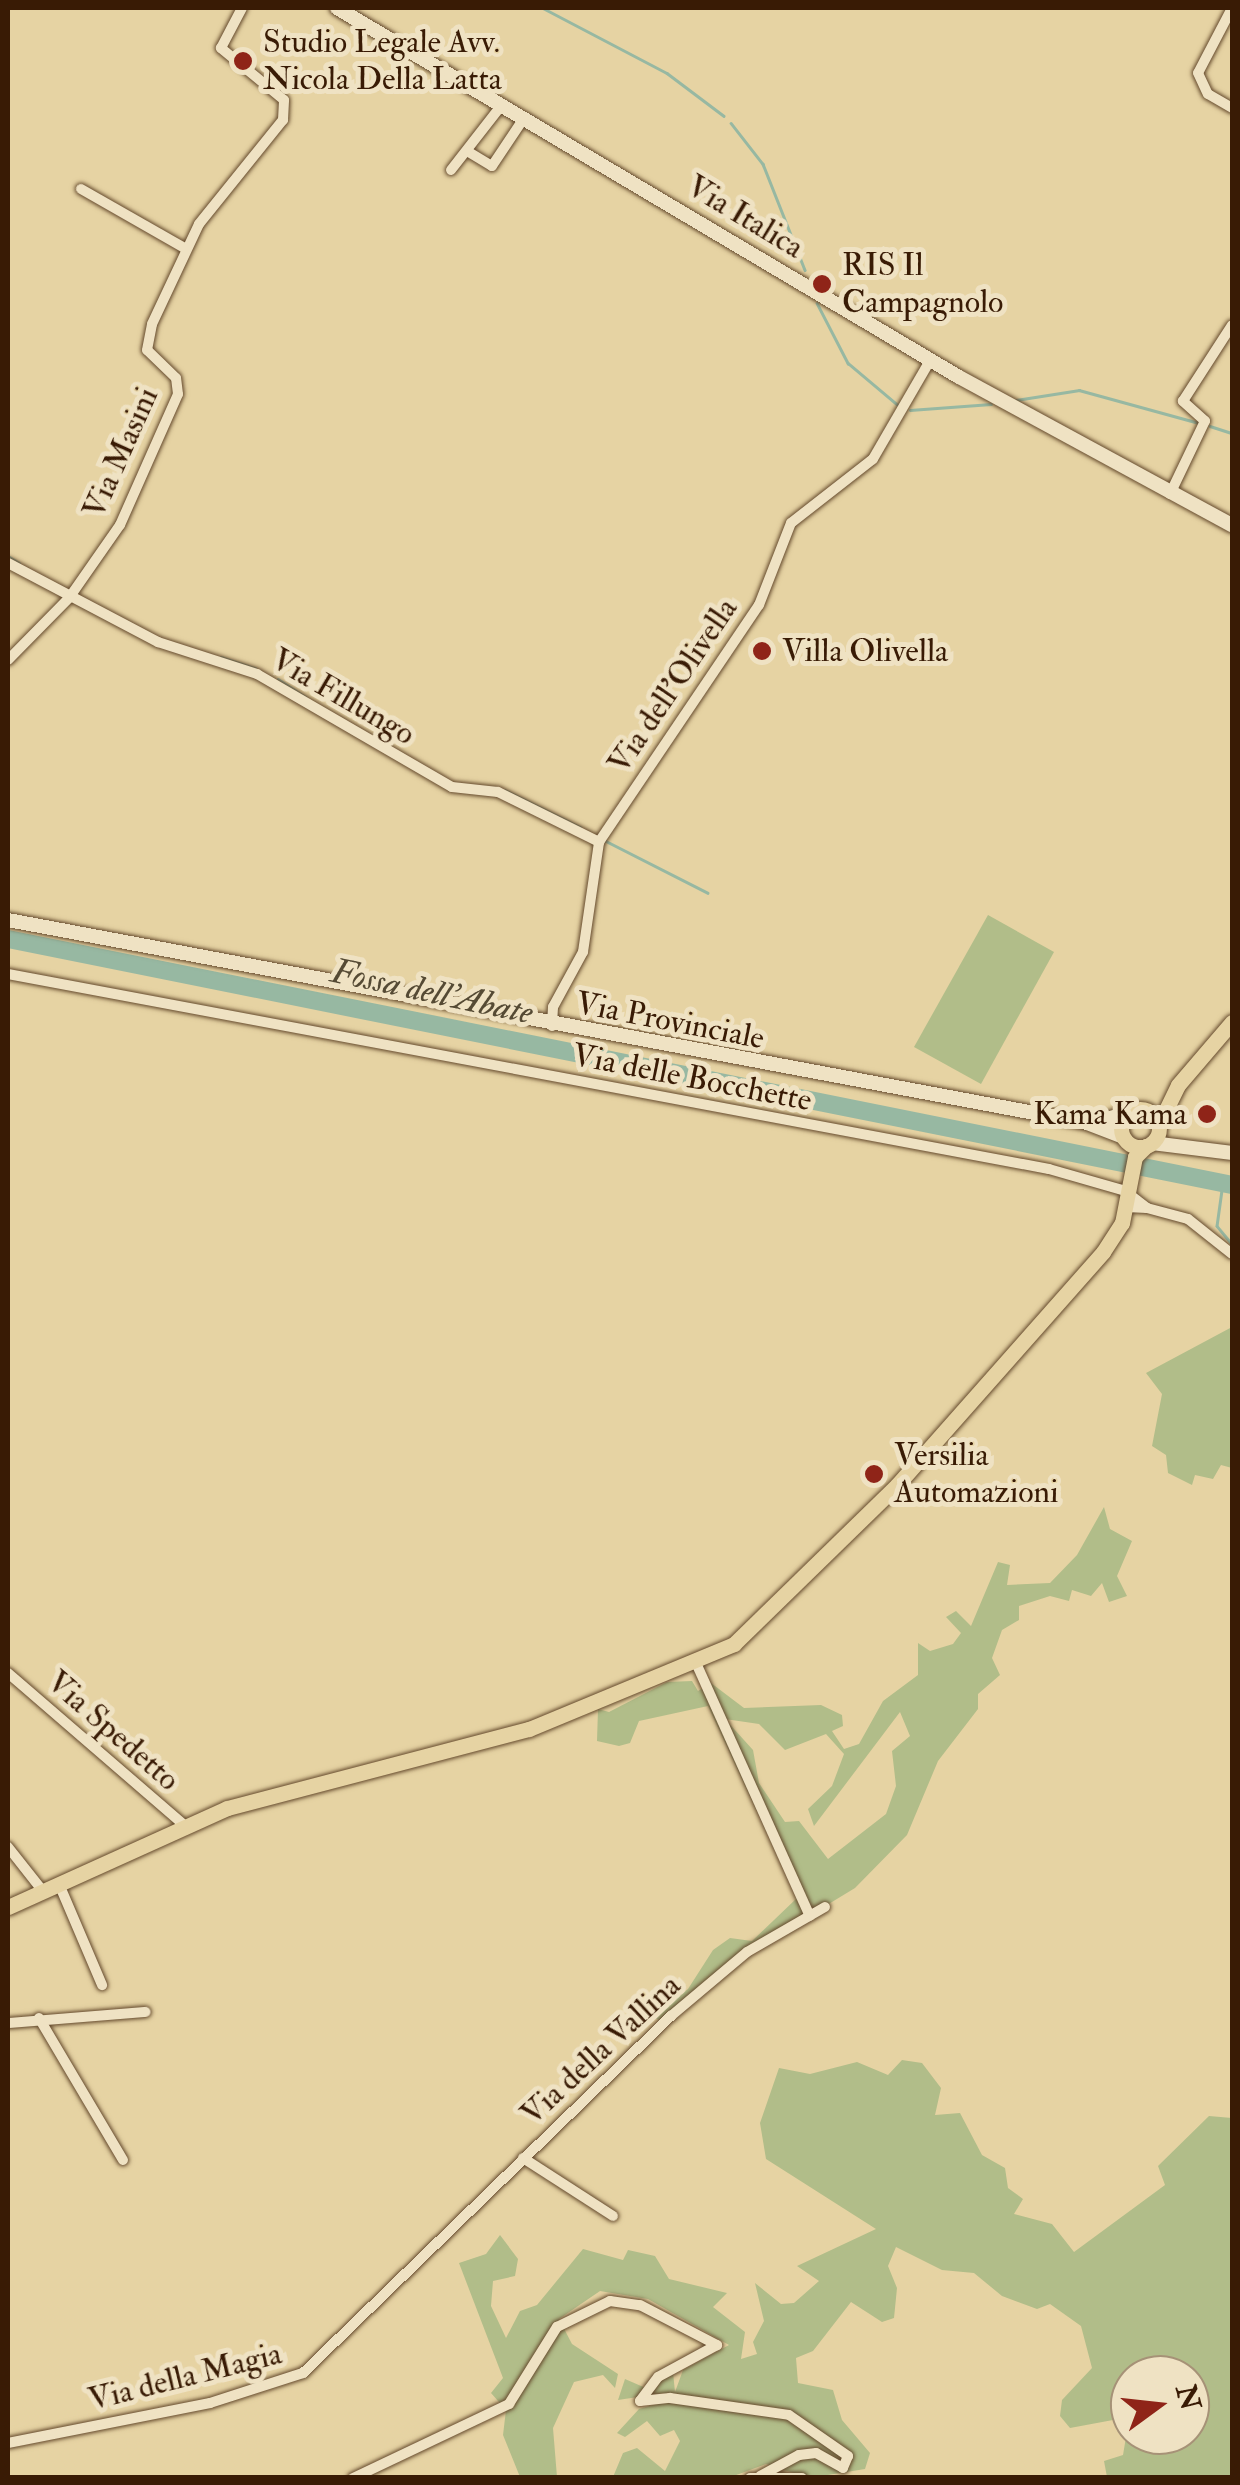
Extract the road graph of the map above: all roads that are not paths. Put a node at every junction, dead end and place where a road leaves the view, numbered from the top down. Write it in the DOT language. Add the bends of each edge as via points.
graph roads {
  1 [pos="242,8"];
  2 [pos="337,8"];
  3 [pos="1232,8"];
  4 [pos="501,106"];
  5 [pos="1232,108"];
  6 [pos="524,118"];
  7 [pos="468,151"];
  8 [pos="451,170"];
  9 [pos="81,189"];
  10 [pos="186,249"];
  11 [pos="1232,325"];
  12 [pos="931,359"];
  13 [pos="1170,494"];
  14 [pos="1232,525"];
  15 [pos="8,563"];
  16 [pos="69,598"];
  17 [pos="8,660"];
  18 [pos="599,842"];
  19 [pos="8,920"];
  20 [pos="8,974"];
  21 [pos="1232,1022"];
  22 [pos="552,1026"];
  23 [pos="1178,1085"];
  24 [pos="1134,1111"];
  25 [pos="1087,1123"];
  26 [pos="1143,1140"];
  27 [pos="1232,1153"];
  28 [pos="1128,1196"];
  29 [pos="1232,1254"];
  30 [pos="697,1666"];
  31 [pos="8,1673"];
  32 [pos="185,1826"];
  33 [pos="8,1847"];
  34 [pos="59,1884"];
  35 [pos="42,1890"];
  36 [pos="8,1907"];
  37 [pos="825,1907"];
  38 [pos="810,1916"];
  39 [pos="102,1985"];
  40 [pos="146,2012"];
  41 [pos="39,2018"];
  42 [pos="8,2023"];
  43 [pos="523,2158"];
  44 [pos="124,2160"];
  45 [pos="613,2216"];
  46 [pos="444,2241"];
  47 [pos="8,2443"];
  48 [pos="755,2477"];
  49 [pos="353,2478"];
  50 [pos="802,2478"];
  1 -- 10 [label="street, Via Masini" via="221,48 286,110"];
  2 -- 4 [label="main road, Via Italica"];
  3 -- 5 [label="street" via="1198,73 1208,94"];
  4 -- 6 [label="main road, Via Italica"];
  4 -- 7 [label="street"];
  6 -- 7 [label="street" via="492,166"];
  6 -- 12 [label="main road, Via Italica"];
  7 -- 8 [label="street"];
  9 -- 10 [label="street"];
  10 -- 16 [label="street, Via Masini" via="146,345 176,378 178,394 120,525"];
  11 -- 13 [label="street" via="1183,401 1204,424"];
  12 -- 13 [label="main road, Via Italica"];
  12 -- 18 [label="street, Via dell'Olivella" via="873,459 790,523 760,606"];
  13 -- 14 [label="main road, Via Italica"];
  15 -- 16 [label="street, Via Fillungo"];
  16 -- 17 [label="street, Via Masini"];
  16 -- 18 [label="street, Via Fillungo" via="182,652 257,674 452,787 498,792"];
  18 -- 22 [label="street, Via dell'Olivella" via="583,952 553,1007"];
  19 -- 22 [label="main road, Via Provinciale"];
  20 -- 28 [label="street, Via delle Bocchette" via="1049,1169"];
  21 -- 23 [label="main road"];
  22 -- 25 [label="main road, Via Provinciale"];
  23 -- 24 [label="main road"];
  23 -- 26 [label="main road"];
  24 -- 25 [label="main road, Via Provinciale"];
  24 -- 26 [label="main road"];
  24 -- 26 [label="main road"];
  25 -- 26 [label="main road, Via Provinciale"];
  26 -- 27 [label="main road, Via Provinciale"];
  26 -- 28 [label="main road"];
  28 -- 29 [label="street, Via delle Bocchette" via="1199,1225"];
  28 -- 30 [label="main road" via="1111,1243 897,1485 768,1619"];
  30 -- 32 [label="main road" via="529,1729 274,1794"];
  30 -- 38 [label="street"];
  31 -- 32 [label="street, Via Spedetto"];
  32 -- 34 [label="main road"];
  33 -- 35 [label="street"];
  34 -- 35 [label="main road"];
  34 -- 39 [label="street"];
  35 -- 36 [label="main road"];
  37 -- 38 [label="street, Via della Vallina"];
  38 -- 43 [label="street, Via della Vallina" via="747,1952"];
  40 -- 41 [label="street"];
  41 -- 42 [label="street"];
  41 -- 44 [label="street"];
  43 -- 45 [label="street"];
  43 -- 46 [label="street, Via della Vallina"];
  46 -- 47 [label="street, Via della Magia" via="293,2378"];
  48 -- 49 [label="street" via="799,2455 816,2453 842,2468 848,2456 789,2415 670,2398 640,2402 658,2377 717,2346 640,2305 610,2301 557,2326 509,2404"];
  48 -- 50 [label="street"];
}
